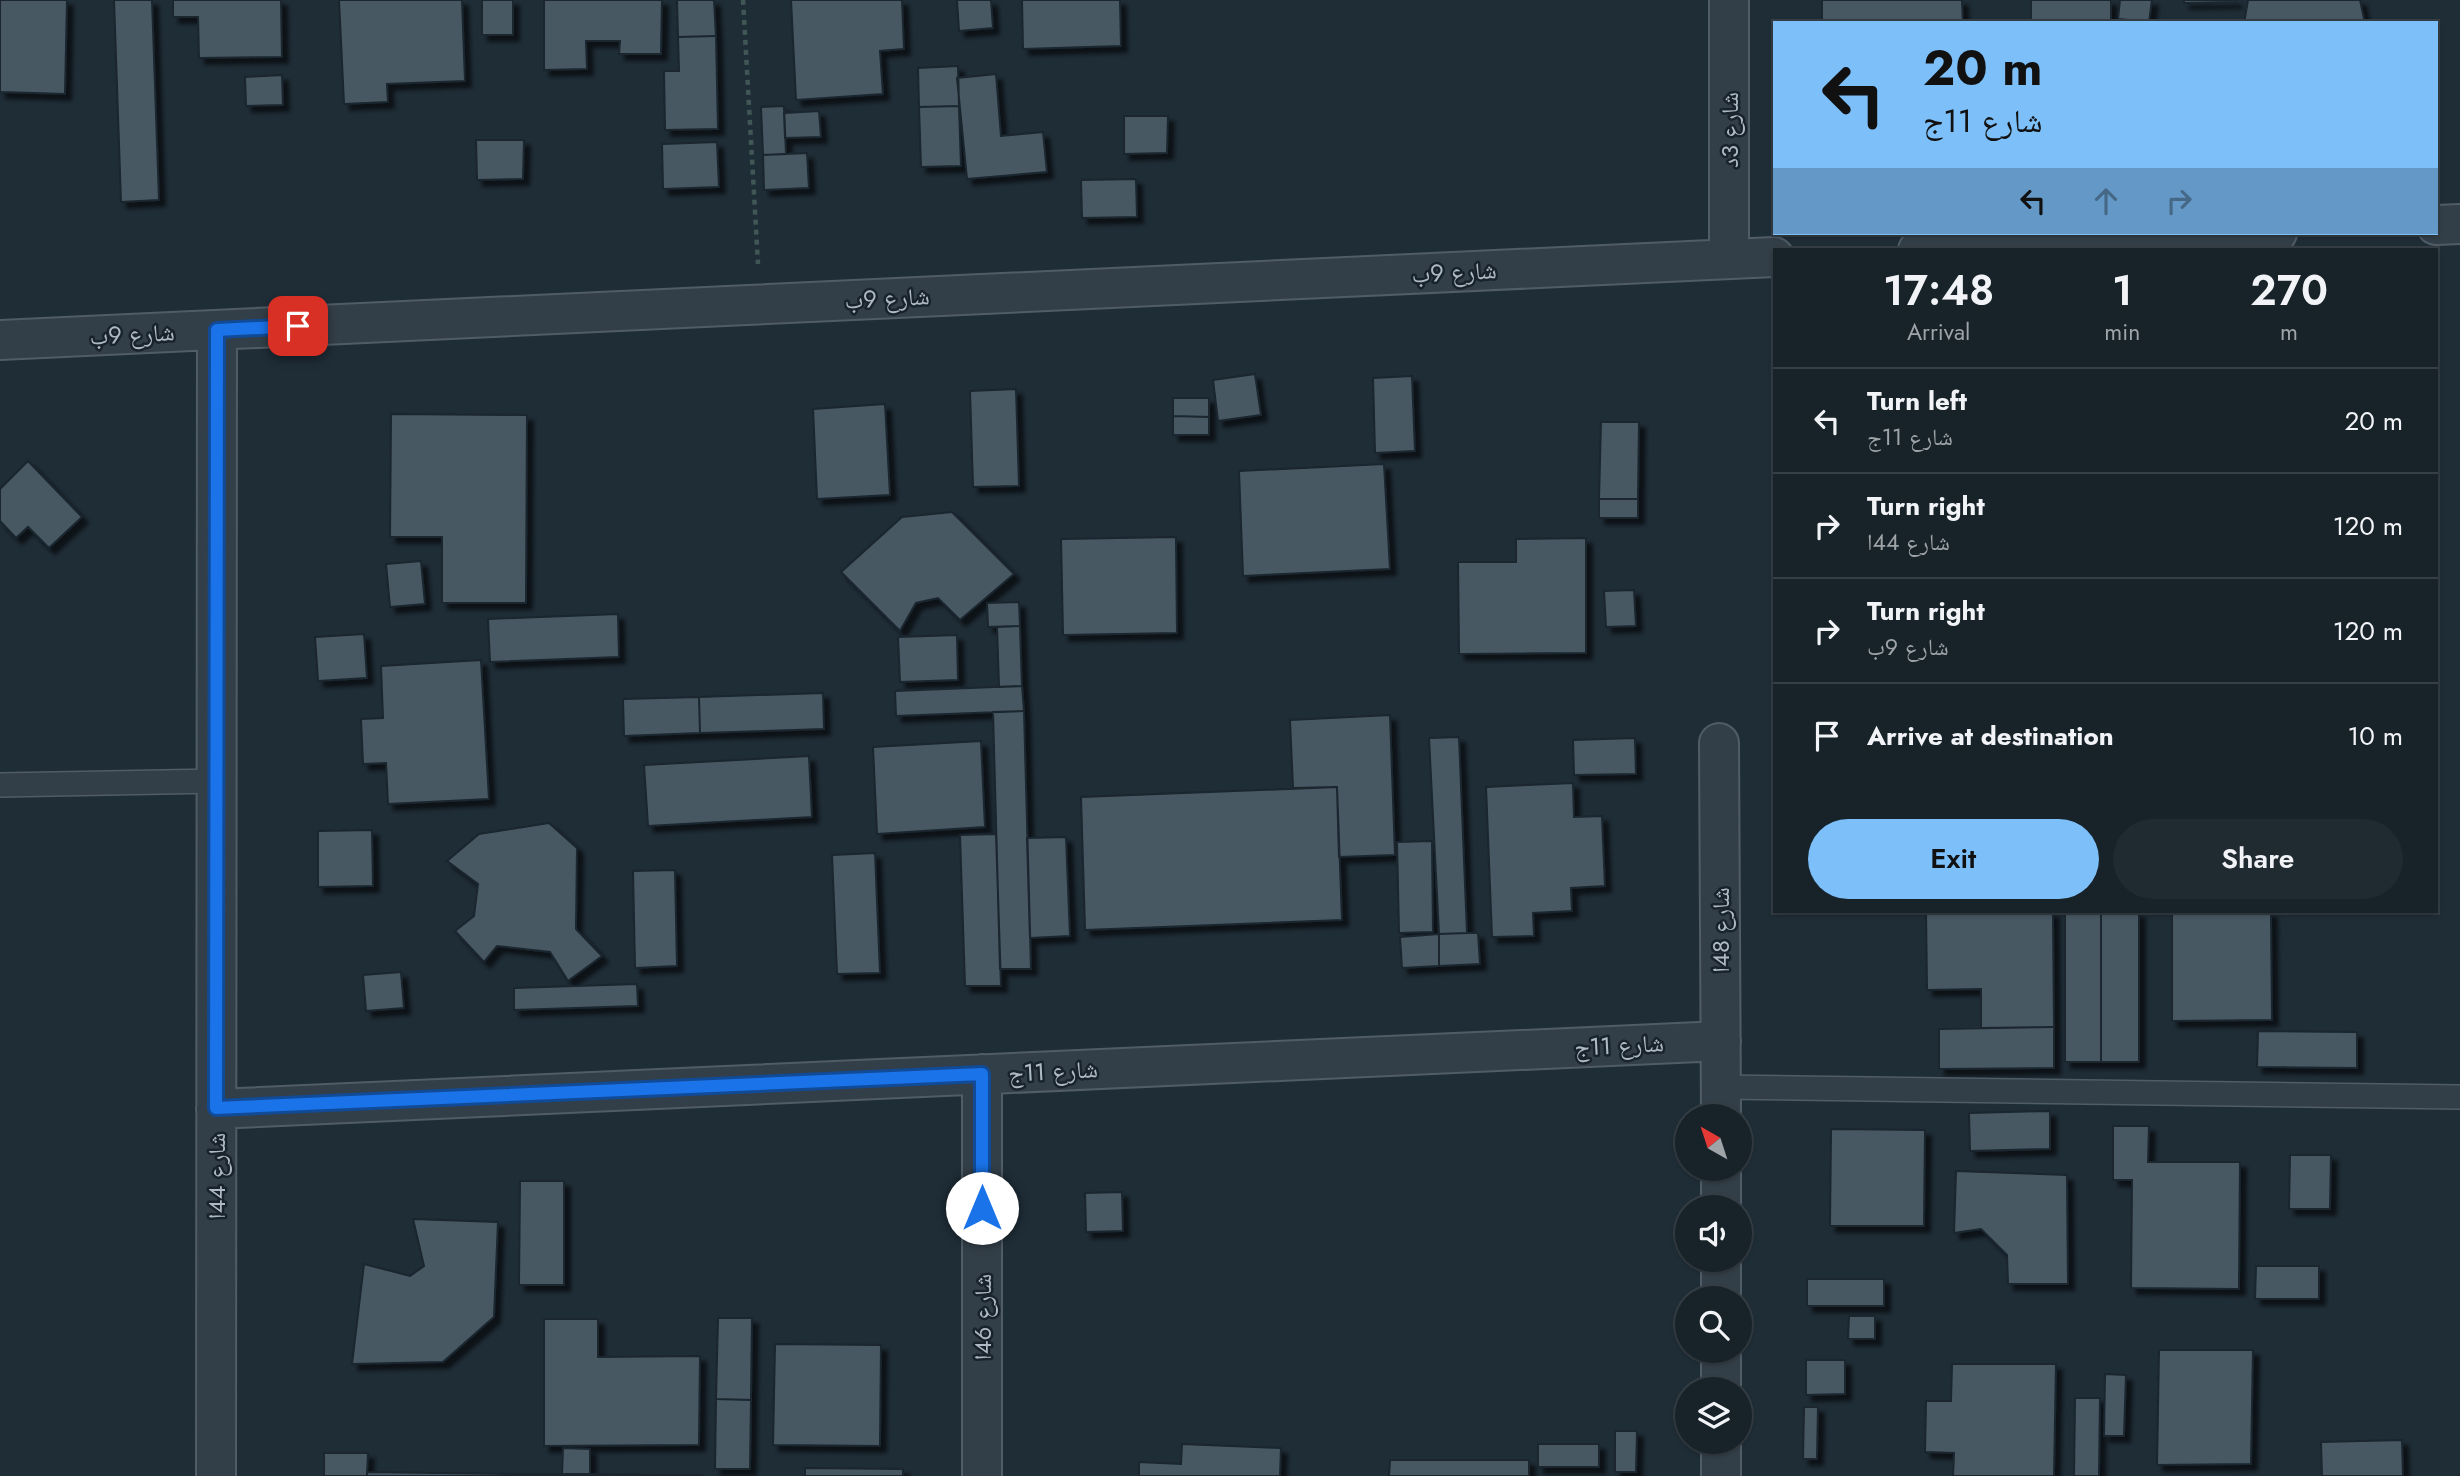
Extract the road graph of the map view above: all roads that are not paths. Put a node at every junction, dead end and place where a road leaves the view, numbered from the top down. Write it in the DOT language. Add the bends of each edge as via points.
graph roads {
  1 [pos="1729,0"];
  2 [pos="2460,224"];
  3 [pos="2438,225"];
  4 [pos="2235,235"];
  5 [pos="1960,248"];
  6 [pos="1773,257"];
  7 [pos="1729,260"];
  8 [pos="217,330"];
  9 [pos="0,341"];
  10 [pos="1719,743"];
  11 [pos="217,781"];
  12 [pos="0,785"];
  13 [pos="1721,1041"];
  14 [pos="982,1074"];
  15 [pos="2460,1097"];
  16 [pos="1721,1102"];
  17 [pos="216,1108"];
  18 [pos="1720,1454"];
  19 [pos="216,1476"];
  20 [pos="982,1476"];
  21 [pos="1720,1476"];
  1 -- 7 [label="street, شارع 3د"];
  2 -- 3 [label="street"];
  4 -- 5 [label="street"];
  6 -- 7 [label="street, شارع 9ب"];
  7 -- 8 [label="street, شارع 9ب"];
  8 -- 9 [label="street, شارع 9ب"];
  8 -- 11 [label="street, شارع 44ا"];
  10 -- 13 [label="street, شارع 48ا"];
  11 -- 12 [label="lane"];
  11 -- 17 [label="street, شارع 44ا"];
  13 -- 14 [label="street, شارع 11ج"];
  13 -- 16 [label="street, شارع 48ا"];
  14 -- 17 [label="street, شارع 11ج"];
  14 -- 20 [label="street, شارع 46ا"];
  15 -- 16 [label="lane"];
  17 -- 19 [label="street, شارع 44ا"];
  18 -- 21 [label="street"];
}
